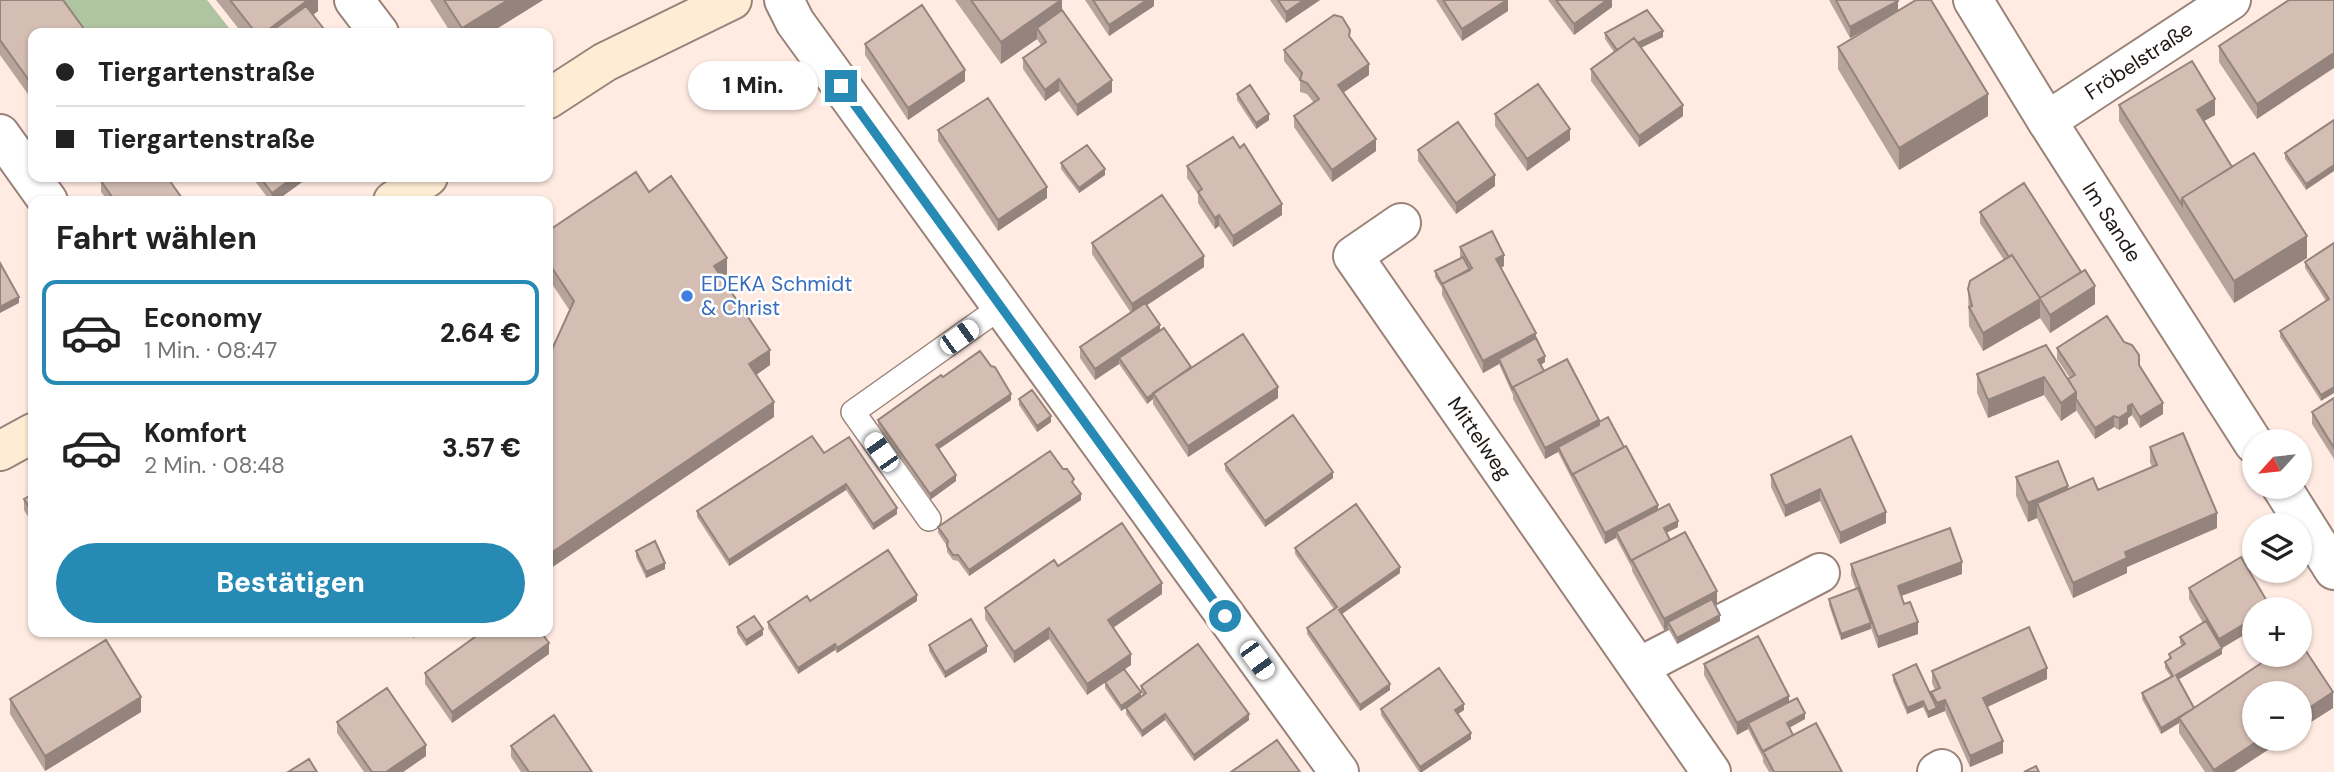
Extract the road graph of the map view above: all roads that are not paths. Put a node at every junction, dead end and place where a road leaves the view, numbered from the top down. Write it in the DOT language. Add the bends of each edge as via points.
graph roads {
  1 [pos="354,0"];
  2 [pos="732,0"];
  3 [pos="784,0"];
  4 [pos="1973,0"];
  5 [pos="2231,0"];
  6 [pos="375,28"];
  7 [pos="553,96"];
  8 [pos="2046,121"];
  9 [pos="0,134"];
  10 [pos="28,173"];
  11 [pos="421,182"];
  12 [pos="400,196"];
  13 [pos="1401,223"];
  14 [pos="1001,307"];
  15 [pos="2244,429"];
  16 [pos="28,436"];
  17 [pos="0,451"];
  18 [pos="2289,499"];
  19 [pos="929,519"];
  20 [pos="2334,570"];
  21 [pos="1820,573"];
  22 [pos="1639,667"];
  23 [pos="1339,772"];
  24 [pos="1711,772"];
  1 -- 6 [label="street"];
  2 -- 7 [label="main road" via="605,62"];
  3 -- 14 [label="street" via="795,22"];
  4 -- 8 [label="street, Im Sande"];
  5 -- 8 [label="street, Fröbelstraße"];
  8 -- 15 [label="street, Im Sande"];
  9 -- 10 [label="street"];
  11 -- 12 [label="main road"];
  13 -- 22 [label="street, Mittelweg" via="1353,256"];
  14 -- 19 [label="lane" via="853,412"];
  14 -- 23 [label="street"];
  16 -- 17 [label="main road"];
  18 -- 20 [label="street"];
  21 -- 22 [label="street"];
  22 -- 24 [label="street, Mittelweg"];
}
